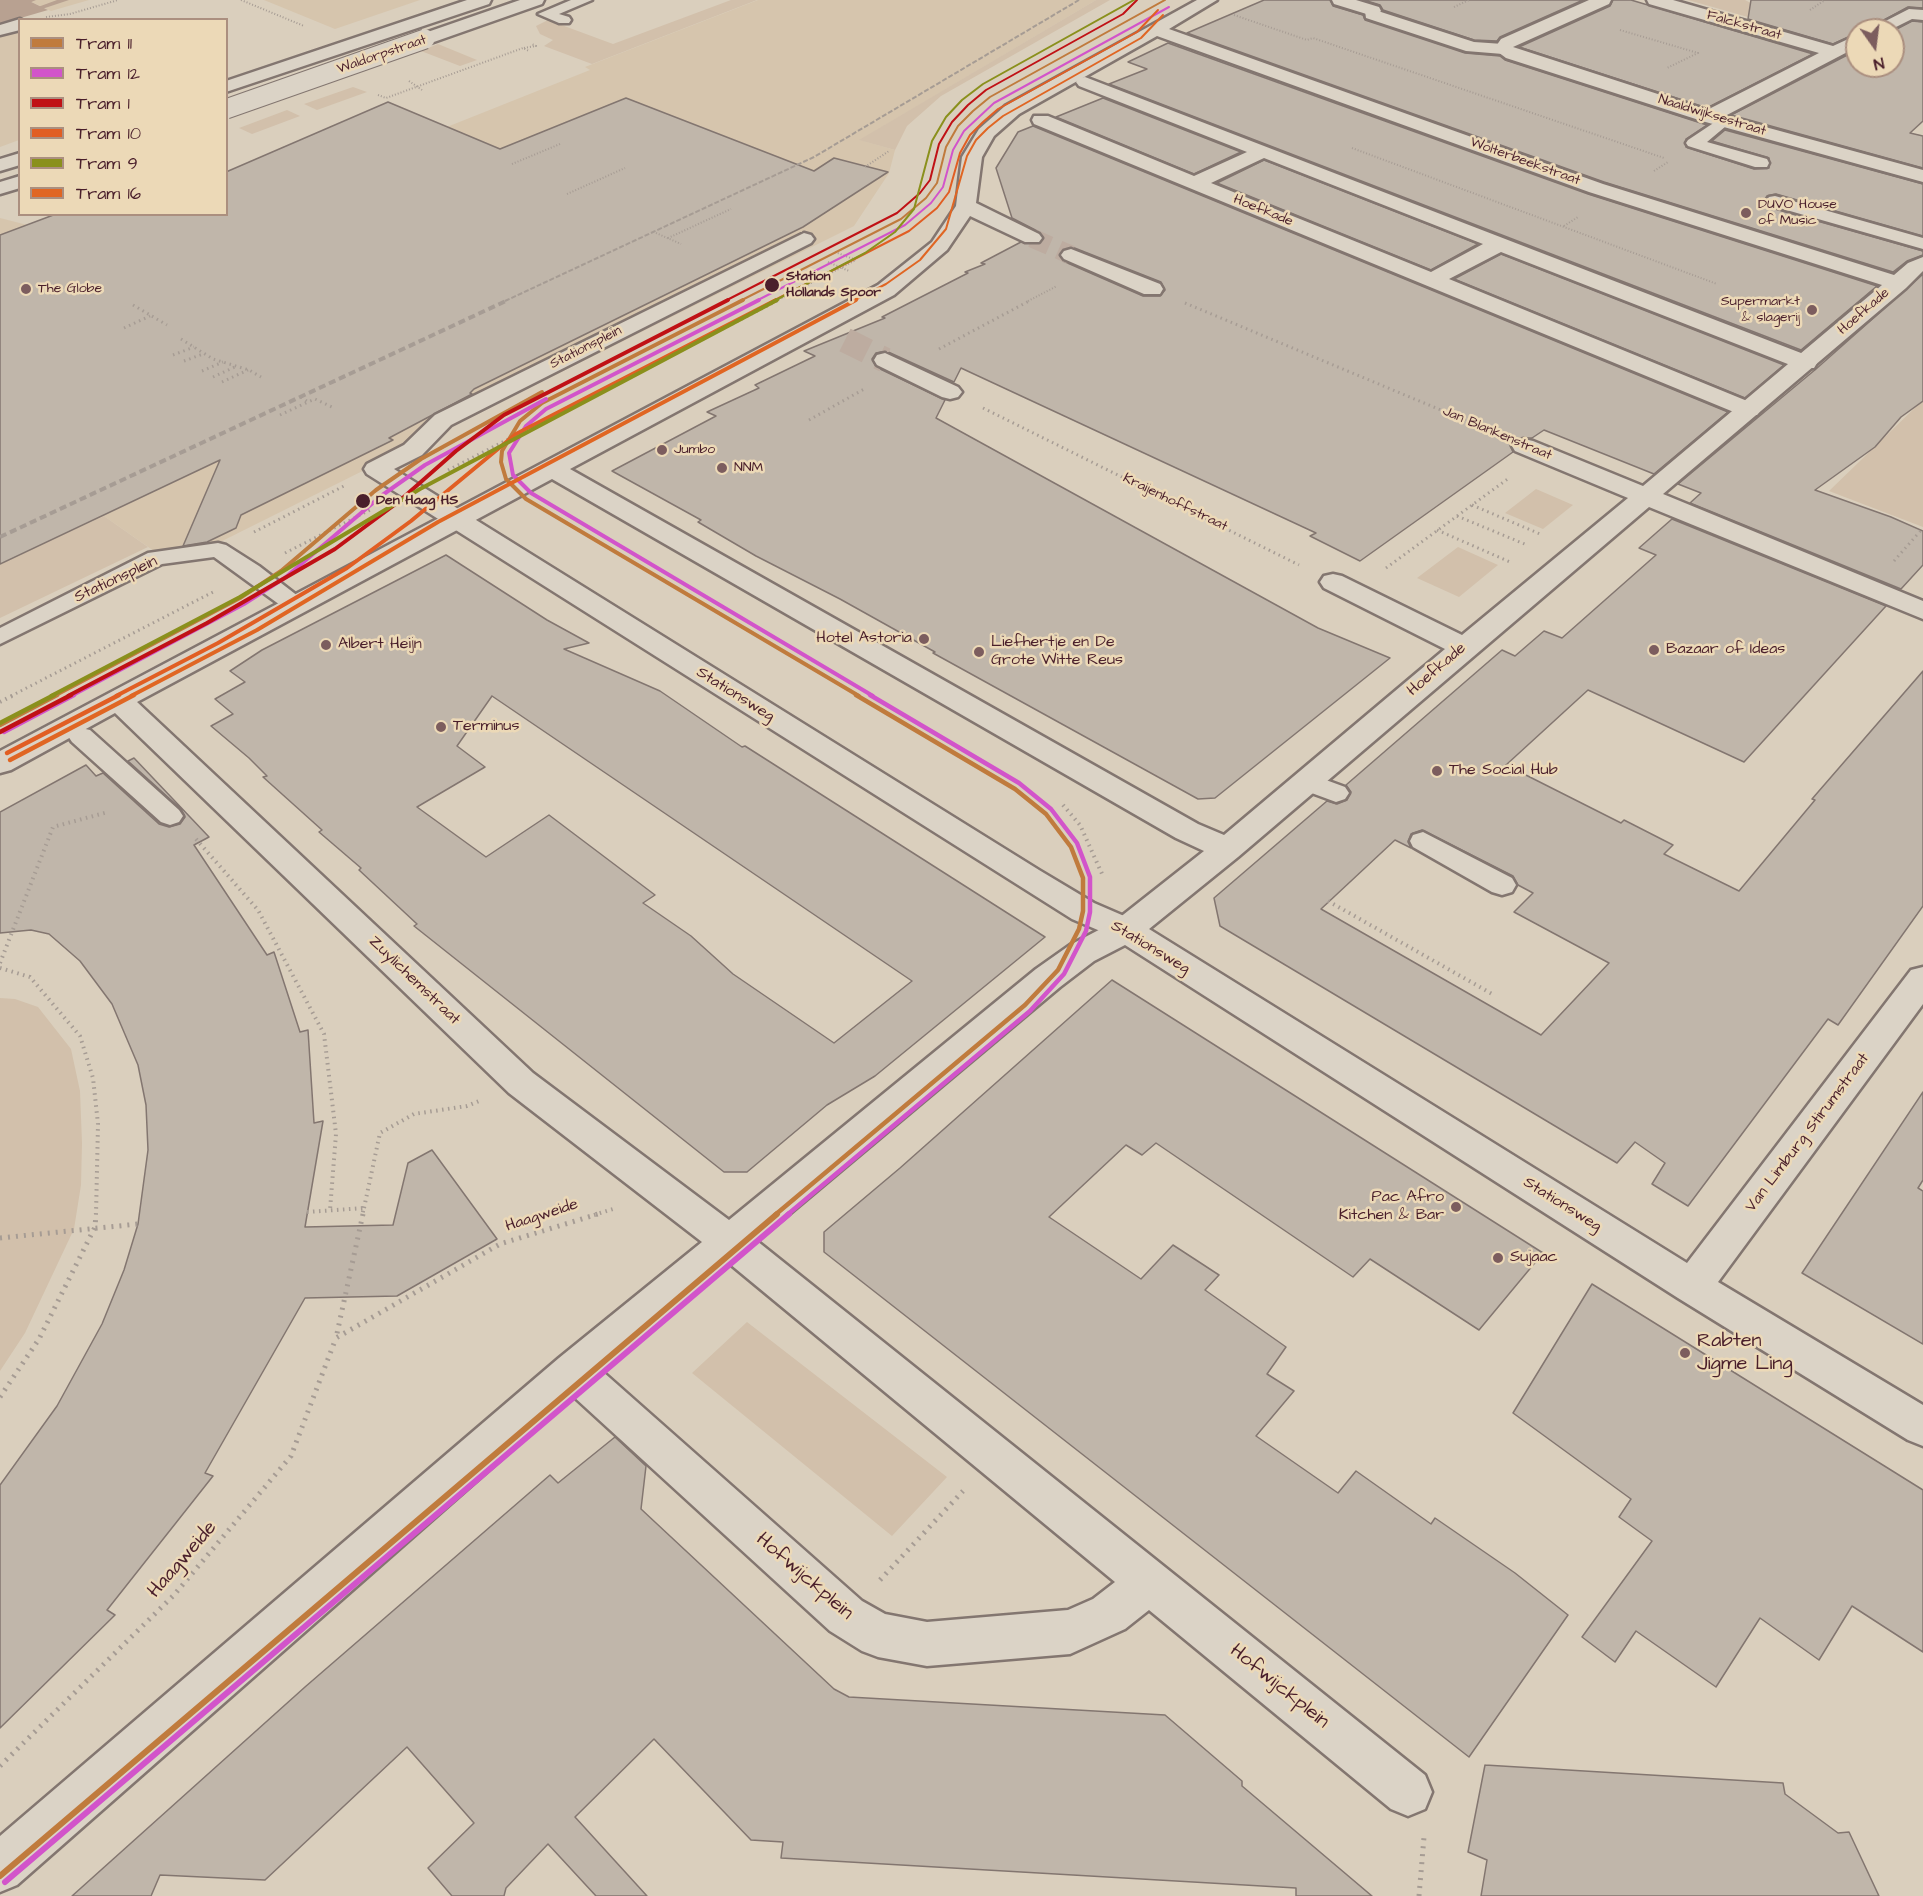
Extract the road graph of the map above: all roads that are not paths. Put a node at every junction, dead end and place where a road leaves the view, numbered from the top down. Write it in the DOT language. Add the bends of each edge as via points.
graph roads {
  1 [pos="483,0"];
  2 [pos="536,0"];
  3 [pos="585,0"];
  4 [pos="1340,0"];
  5 [pos="1603,0"];
  6 [pos="1655,0"];
  7 [pos="1205,2"];
  8 [pos="1923,15"];
  9 [pos="1901,18"];
  10 [pos="564,20"];
  11 [pos="18,25"];
  12 [pos="0,30"];
  13 [pos="1156,30"];
  14 [pos="1845,46"];
  15 [pos="1503,48"];
  16 [pos="1833,51"];
  17 [pos="1076,79"];
  18 [pos="228,86"];
  19 [pos="228,108"];
  20 [pos="1717,119"];
  21 [pos="1041,120"];
  22 [pos="1264,151"];
  23 [pos="18,160"];
  24 [pos="1761,163"];
  25 [pos="0,165"];
  26 [pos="1923,176"];
  27 [pos="18,183"];
  28 [pos="1194,183"];
  29 [pos="0,188"];
  30 [pos="1775,201"];
  31 [pos="966,206"];
  32 [pos="1032,238"];
  33 [pos="804,239"];
  34 [pos="1500,244"];
  35 [pos="1923,244"];
  36 [pos="1071,255"];
  37 [pos="1923,263"];
  38 [pos="1432,280"];
  39 [pos="1898,283"];
  40 [pos="1152,288"];
  41 [pos="820,327"];
  42 [pos="845,340"];
  43 [pos="1806,363"];
  44 [pos="894,364"];
  45 [pos="950,392"];
  46 [pos="1749,410"];
  47 [pos="1534,449"];
  48 [pos="376,469"];
  49 [pos="553,469"];
  50 [pos="1646,496"];
  51 [pos="456,520"];
  52 [pos="1343,587"];
  53 [pos="295,605"];
  54 [pos="1923,611"];
  55 [pos="0,637"];
  56 [pos="1464,647"];
  57 [pos="124,704"];
  58 [pos="81,736"];
  59 [pos="0,763"];
  60 [pos="1307,782"];
  61 [pos="1336,793"];
  62 [pos="170,816"];
  63 [pos="1424,841"];
  64 [pos="1227,849"];
  65 [pos="1502,885"];
  66 [pos="1126,930"];
  67 [pos="1923,979"];
  68 [pos="729,1242"];
  69 [pos="1692,1286"];
  70 [pos="573,1371"];
  71 [pos="1923,1427"];
  72 [pos="1149,1583"];
  73 [pos="1408,1792"];
  74 [pos="0,1868"];
  1 -- 18 [label="street, Waldorpstraat"];
  2 -- 19 [label="street, Waldorpstraat, bridge"];
  3 -- 10 [label="lane" via="545,14"];
  4 -- 15 [label="street, Naaldwijksestraat" via="1373,11 1372,15 1472,47"];
  5 -- 15 [label="street"];
  6 -- 16 [label="street, Falckstraat"];
  7 -- 13 [label="street"];
  8 -- 9 [label="street"];
  11 -- 12 [label="street"];
  13 -- 17 [label="street"];
  13 -- 39 [label="street, Wolterbeekstraat" via="1596,188"];
  14 -- 16 [label="street"];
  15 -- 20 [label="street, Naaldwijksestraat"];
  16 -- 20 [label="street"];
  17 -- 22 [label="street"];
  17 -- 31 [label="street" via="1012,110 986,133 972,157"];
  20 -- 24 [label="lane" via="1694,143"];
  20 -- 26 [label="street, Naaldwijksestraat"];
  21 -- 28 [label="street, Hoefkade"];
  22 -- 28 [label="street"];
  22 -- 34 [label="street"];
  23 -- 25 [label="street"];
  27 -- 29 [label="street"];
  28 -- 38 [label="street, Hoefkade"];
  30 -- 35 [label="lane"];
  31 -- 32 [label="street"];
  31 -- 41 [label="street" via="940,246 902,278"];
  33 -- 48 [label="street, Stationsplein" via="442,420 413,450"];
  34 -- 38 [label="street"];
  34 -- 43 [label="street"];
  36 -- 40 [label="street"];
  37 -- 39 [label="street, Hoefkade"];
  38 -- 46 [label="street, Hoefkade"];
  39 -- 43 [label="street, Hoefkade"];
  41 -- 42 [label="street"];
  41 -- 49 [label="street"];
  43 -- 46 [label="street, Hoefkade"];
  44 -- 45 [label="street"];
  46 -- 50 [label="street, Hoefkade"];
  47 -- 50 [label="street, Jan Blankenstraat"];
  48 -- 51 [label="street, Stationsweg"];
  49 -- 51 [label="street"];
  49 -- 64 [label="street" via="1187,831"];
  50 -- 54 [label="street, Jan Blankenstraat"];
  50 -- 56 [label="street, Hoefkade"];
  51 -- 53 [label="street"];
  51 -- 66 [label="street, Stationsweg" via="1028,878 1083,911"];
  52 -- 56 [label="street"];
  53 -- 55 [label="lane, Stationsplein" via="218,550 156,558"];
  53 -- 57 [label="street"];
  56 -- 60 [label="street, Hoefkade"];
  57 -- 59 [label="street"];
  57 -- 68 [label="street, Zuylichemstraat" via="521,1083"];
  58 -- 62 [label="lane"];
  60 -- 61 [label="lane"];
  60 -- 64 [label="street, Hoefkade"];
  63 -- 65 [label="lane"];
  64 -- 66 [label="street, Hoefkade"];
  66 -- 68 [label="street, Hoefkade" via="1082,953 1053,974"];
  66 -- 69 [label="street, Stationsweg"];
  67 -- 69 [label="street, Van Limburg Stirumstraat"];
  68 -- 70 [label="street, Hoefkade"];
  68 -- 72 [label="street, Hofwijckplein"];
  69 -- 71 [label="street, Stationsweg"];
  70 -- 72 [label="street, Hofwijckplein" via="846,1616 878,1635 927,1644 1070,1632 1109,1614"];
  70 -- 74 [label="street, Hoefkade"];
  72 -- 73 [label="street, Hofwijckplein"];
}
